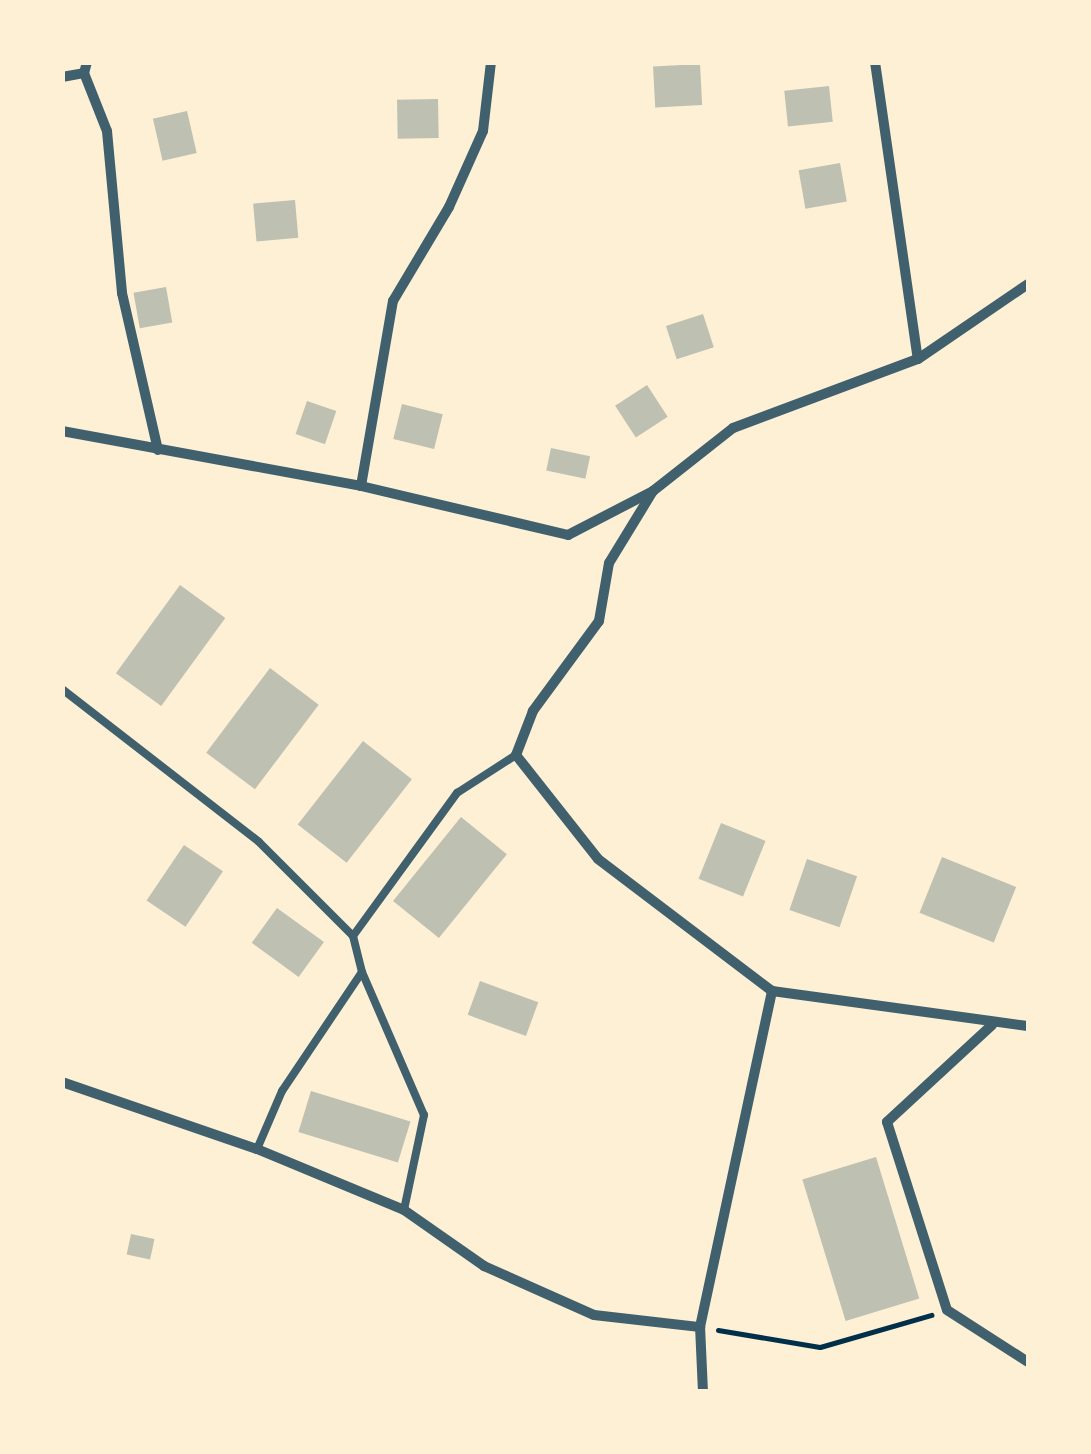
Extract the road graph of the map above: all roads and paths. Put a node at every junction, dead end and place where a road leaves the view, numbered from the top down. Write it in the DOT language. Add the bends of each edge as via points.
graph roads {
  1 [pos="491,62"];
  2 [pos="875,62"];
  3 [pos="85,68"];
  4 [pos="62,77"];
  5 [pos="1028,284"];
  6 [pos="918,358"];
  7 [pos="62,431"];
  8 [pos="158,450"];
  9 [pos="360,486"];
  10 [pos="653,491"];
  11 [pos="62,689"];
  12 [pos="516,755"];
  13 [pos="353,936"];
  14 [pos="362,972"];
  15 [pos="772,992"];
  16 [pos="992,1025"];
  17 [pos="1028,1026"];
  18 [pos="62,1082"];
  19 [pos="257,1150"];
  20 [pos="404,1210"];
  21 [pos="947,1310"];
  22 [pos="700,1327"];
  23 [pos="1028,1362"];
  24 [pos="704,1392"];
  1 -- 9 [label="street" via="483,131 449,207 393,301"];
  2 -- 6 [label="street"];
  3 -- 4 [label="street"];
  3 -- 8 [label="street" via="106,131 122,293"];
  5 -- 6 [label="street"];
  6 -- 10 [label="street" via="733,428"];
  7 -- 8 [label="street"];
  8 -- 9 [label="street"];
  9 -- 10 [label="street" via="568,535"];
  10 -- 12 [label="street" via="610,564 599,622 533,710"];
  11 -- 13 [label="lane" via="259,842"];
  12 -- 13 [label="lane" via="456,793"];
  12 -- 15 [label="street" via="598,859"];
  13 -- 14 [label="lane"];
  14 -- 19 [label="lane" via="282,1091"];
  14 -- 20 [label="lane" via="424,1115"];
  15 -- 16 [label="street"];
  15 -- 22 [label="street"];
  16 -- 17 [label="street"];
  16 -- 21 [label="street" via="886,1122"];
  18 -- 19 [label="street"];
  19 -- 20 [label="street"];
  20 -- 22 [label="street" via="484,1266 594,1315"];
  21 -- 22 [label="path" via="820,1347"];
  21 -- 23 [label="street"];
  22 -- 24 [label="street"];
}
